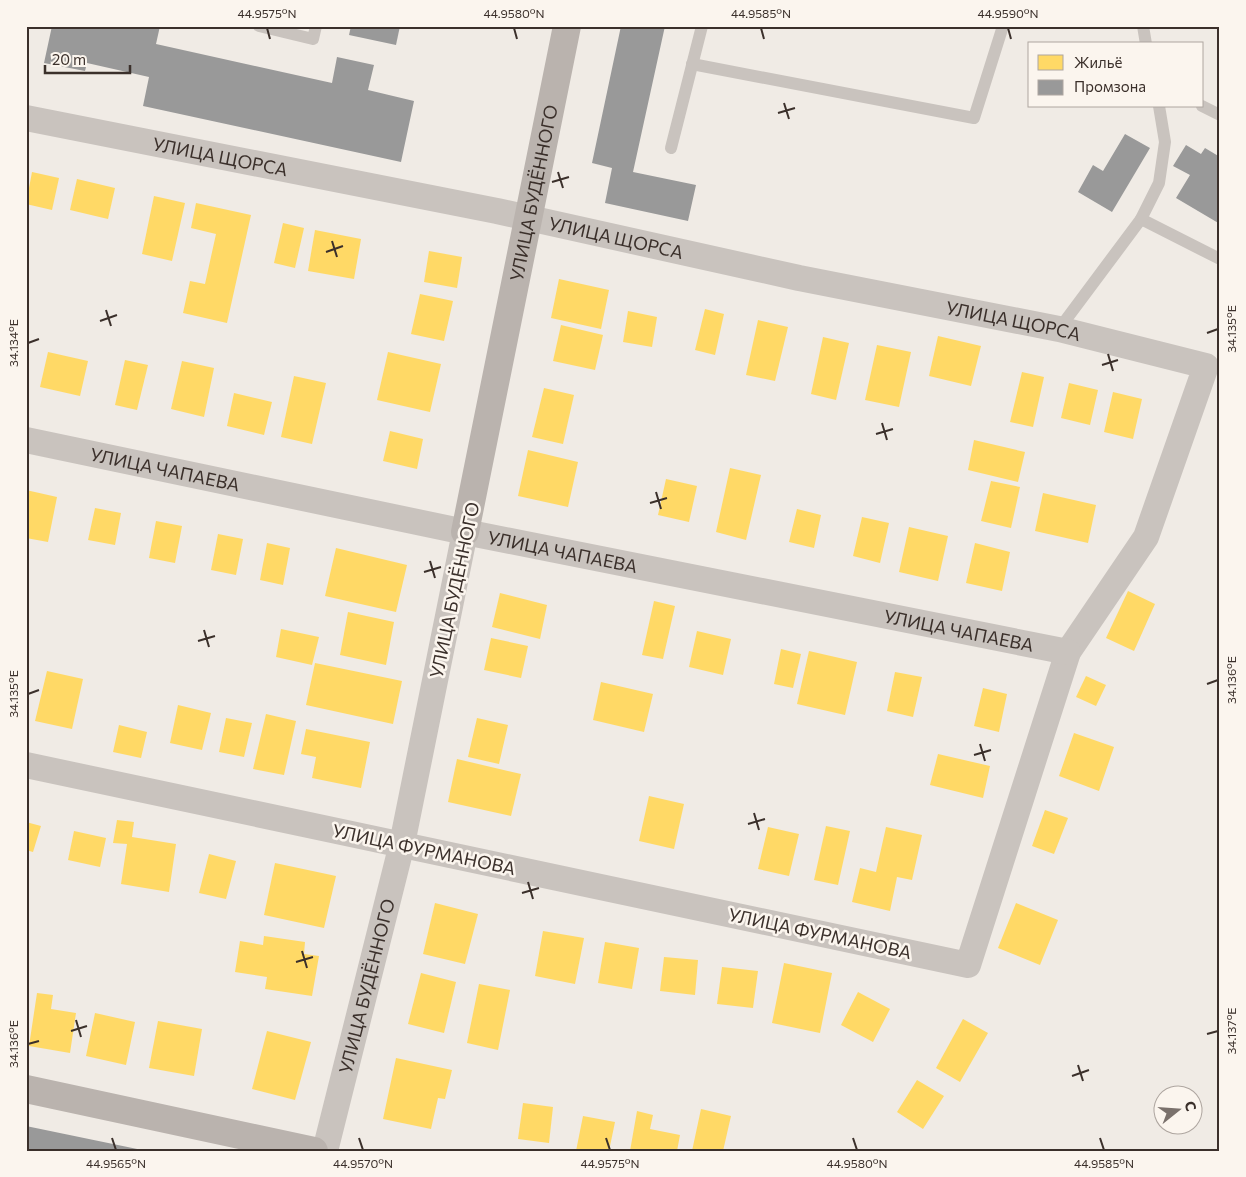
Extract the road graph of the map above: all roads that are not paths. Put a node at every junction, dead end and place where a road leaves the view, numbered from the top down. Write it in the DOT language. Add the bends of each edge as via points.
graph roads {
  1 [pos="259,26"];
  2 [pos="316,26"];
  3 [pos="567,26"];
  4 [pos="702,26"];
  5 [pos="1004,26"];
  6 [pos="1143,26"];
  7 [pos="1146,42"];
  8 [pos="692,64"];
  9 [pos="1204,107"];
  10 [pos="1160,108"];
  11 [pos="1220,115"];
  12 [pos="26,118"];
  13 [pos="671,148"];
  14 [pos="1141,218"];
  15 [pos="529,219"];
  16 [pos="1220,259"];
  17 [pos="1059,329"];
  18 [pos="1213,363"];
  19 [pos="26,440"];
  20 [pos="466,532"];
  21 [pos="1068,652"];
  22 [pos="26,765"];
  23 [pos="402,844"];
  24 [pos="26,1089"];
  25 [pos="314,1151"];
  26 [pos="325,1151"];
  1 -- 2 [label="lane" via="313,39"];
  3 -- 15 [label="street, УЛИЦА БУДЁННОГО"];
  4 -- 8 [label="lane"];
  5 -- 8 [label="lane" via="974,118"];
  6 -- 7 [label="lane"];
  8 -- 13 [label="lane"];
  9 -- 11 [label="lane"];
  10 -- 14 [label="lane" via="1165,142 1160,175"];
  12 -- 15 [label="street, УЛИЦА ЩОРСА"];
  14 -- 16 [label="lane"];
  14 -- 17 [label="lane"];
  15 -- 17 [label="street, УЛИЦА ЩОРСА" via="799,278"];
  15 -- 20 [label="street, УЛИЦА БУДЁННОГО"];
  17 -- 18 [label="street, УЛИЦА ЩОРСА"];
  18 -- 21 [label="street" via="1146,537"];
  19 -- 20 [label="street, УЛИЦА ЧАПАЕВА"];
  20 -- 21 [label="street, УЛИЦА ЧАПАЕВА"];
  20 -- 23 [label="street, УЛИЦА БУДЁННОГО"];
  21 -- 23 [label="street, УЛИЦА ФУРМАНОВА" via="968,965"];
  22 -- 23 [label="street, УЛИЦА ФУРМАНОВА"];
  23 -- 26 [label="street, УЛИЦА БУДЁННОГО"];
  24 -- 25 [label="street"];
}
